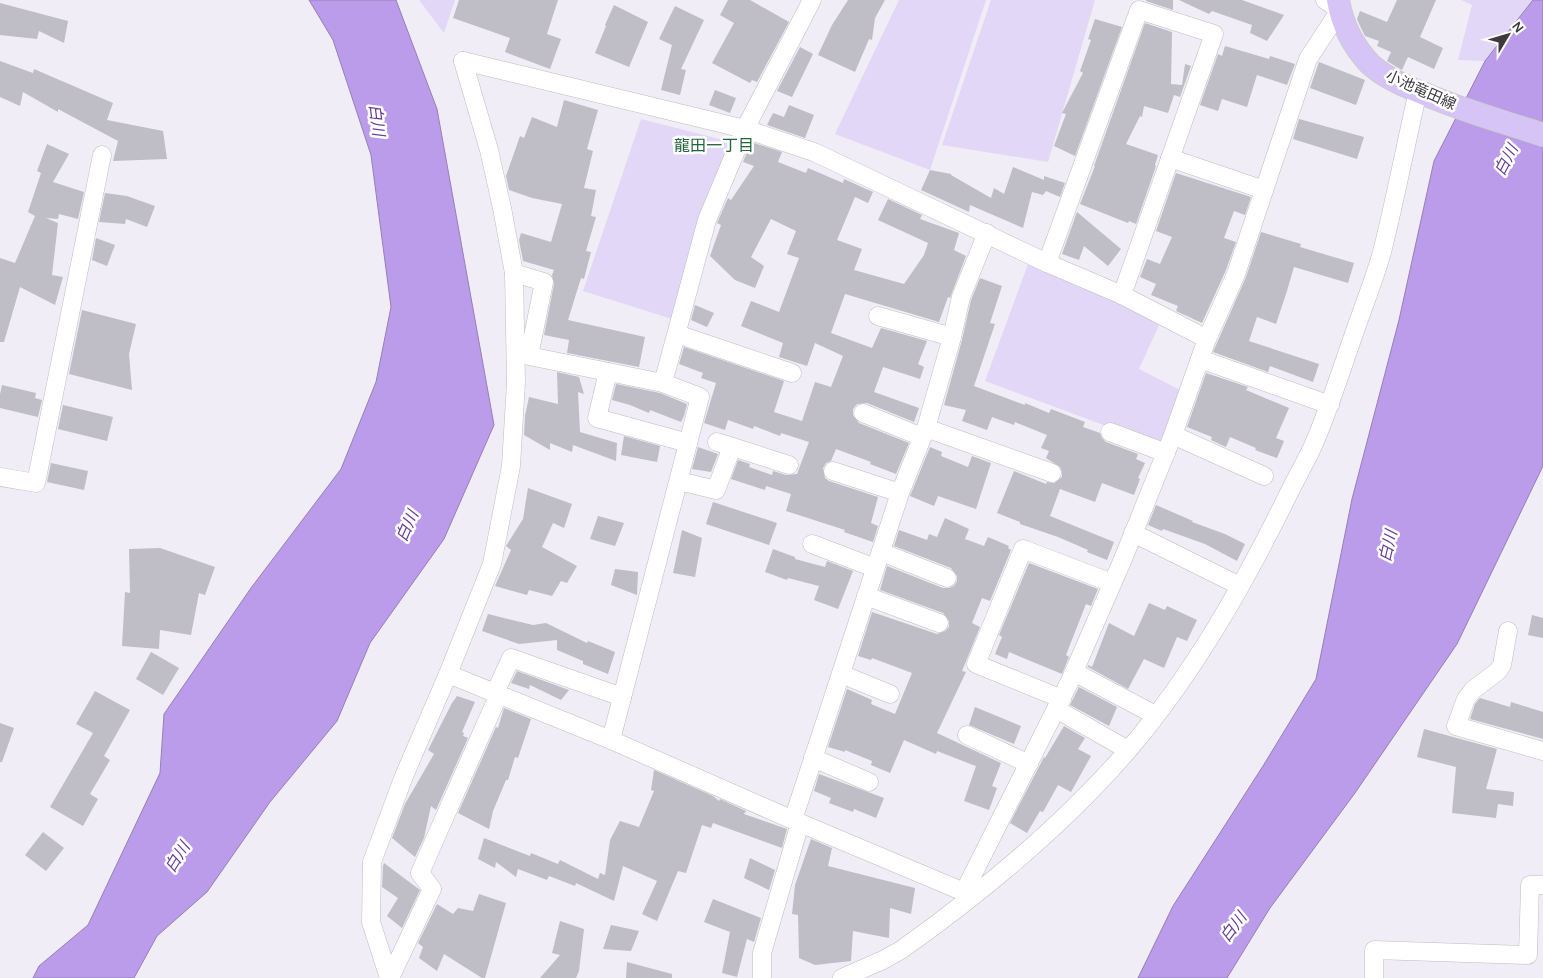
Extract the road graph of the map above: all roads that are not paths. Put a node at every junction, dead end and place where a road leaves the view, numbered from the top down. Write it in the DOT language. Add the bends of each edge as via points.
graph roads {
  1 [pos="812,0"];
  2 [pos="1334,3"];
  3 [pos="1418,91"];
  4 [pos="745,129"];
  5 [pos="1543,135"];
  6 [pos="102,154"];
  7 [pos="1170,158"];
  8 [pos="1264,190"];
  9 [pos="987,233"];
  10 [pos="1047,263"];
  11 [pos="514,273"];
  12 [pos="1122,295"];
  13 [pos="878,316"];
  14 [pos="676,334"];
  15 [pos="952,337"];
  16 [pos="1207,339"];
  17 [pos="1200,359"];
  18 [pos="608,372"];
  19 [pos="792,373"];
  20 [pos="663,383"];
  21 [pos="1330,405"];
  22 [pos="863,413"];
  23 [pos="1110,432"];
  24 [pos="924,433"];
  25 [pos="1173,435"];
  26 [pos="688,443"];
  27 [pos="1166,453"];
  28 [pos="789,465"];
  29 [pos="833,470"];
  30 [pos="1052,473"];
  31 [pos="1264,476"];
  32 [pos="0,477"];
  33 [pos="679,481"];
  34 [pos="900,493"];
  35 [pos="1133,533"];
  36 [pos="812,544"];
  37 [pos="878,560"];
  38 [pos="947,578"];
  39 [pos="1112,583"];
  40 [pos="1240,586"];
  41 [pos="866,596"];
  42 [pos="939,622"];
  43 [pos="1508,632"];
  44 [pos="1074,672"];
  45 [pos="448,674"];
  46 [pos="841,674"];
  47 [pos="497,694"];
  48 [pos="890,694"];
  49 [pos="622,697"];
  50 [pos="1059,704"];
  51 [pos="1155,715"];
  52 [pos="967,736"];
  53 [pos="611,740"];
  54 [pos="1128,750"];
  55 [pos="1543,750"];
  56 [pos="813,758"];
  57 [pos="1029,764"];
  58 [pos="869,782"];
  59 [pos="797,821"];
  60 [pos="1543,885"];
  61 [pos="966,895"];
  62 [pos="390,978"];
  63 [pos="762,978"];
  64 [pos="842,978"];
  65 [pos="1374,978"];
  1 -- 4 [label="street"];
  2 -- 3 [label="main road, 小池竜田線" via="1353,43 1371,64 1393,80"];
  2 -- 8 [label="street" via="1310,53"];
  3 -- 5 [label="main road, 小池竜田線"];
  3 -- 21 [label="street" via="1382,250"];
  4 -- 9 [label="street" via="814,152"];
  4 -- 11 [label="street" via="463,61 489,150"];
  4 -- 14 [label="street" via="707,220"];
  6 -- 32 [label="street" via="36,482"];
  7 -- 8 [label="street"];
  7 -- 10 [label="street" via="1214,34 1139,10"];
  7 -- 12 [label="street"];
  8 -- 16 [label="street" via="1236,274"];
  9 -- 10 [label="street"];
  9 -- 15 [label="street" via="966,283"];
  10 -- 12 [label="street"];
  11 -- 18 [label="street" via="544,282 528,356"];
  11 -- 45 [label="street" via="516,382 511,466 492,564"];
  12 -- 16 [label="street"];
  13 -- 15 [label="street"];
  14 -- 19 [label="street"];
  14 -- 20 [label="street"];
  15 -- 24 [label="street"];
  16 -- 17 [label="street"];
  17 -- 21 [label="street"];
  17 -- 25 [label="street"];
  18 -- 20 [label="street"];
  18 -- 26 [label="street" via="597,418"];
  20 -- 26 [label="street" via="700,397"];
  21 -- 40 [label="street" via="1312,448"];
  22 -- 24 [label="street"];
  23 -- 27 [label="street"];
  24 -- 30 [label="street"];
  24 -- 34 [label="street"];
  25 -- 27 [label="street"];
  25 -- 31 [label="street"];
  26 -- 33 [label="street"];
  27 -- 35 [label="street"];
  28 -- 33 [label="street" via="725,445 716,490"];
  29 -- 34 [label="street"];
  33 -- 49 [label="street"];
  34 -- 37 [label="street"];
  35 -- 39 [label="street"];
  35 -- 40 [label="street"];
  36 -- 37 [label="street"];
  37 -- 38 [label="street"];
  37 -- 41 [label="street"];
  39 -- 44 [label="street"];
  39 -- 50 [label="street" via="1023,549 976,664"];
  40 -- 51 [label="street" via="1198,655"];
  41 -- 42 [label="street"];
  41 -- 46 [label="street"];
  43 -- 55 [label="street" via="1502,665 1466,699 1456,726"];
  44 -- 50 [label="street"];
  44 -- 51 [label="street"];
  45 -- 47 [label="street"];
  45 -- 62 [label="street" via="404,776 372,862 370,922"];
  46 -- 48 [label="street"];
  46 -- 56 [label="street"];
  47 -- 49 [label="street" via="511,658"];
  47 -- 53 [label="street"];
  47 -- 62 [label="street" via="420,873 432,889"];
  49 -- 53 [label="street"];
  50 -- 54 [label="street"];
  50 -- 57 [label="street"];
  51 -- 54 [label="street"];
  52 -- 57 [label="street"];
  53 -- 59 [label="street"];
  54 -- 61 [label="street" via="1033,846"];
  56 -- 58 [label="street"];
  56 -- 59 [label="street"];
  57 -- 61 [label="street"];
  59 -- 61 [label="street"];
  59 -- 63 [label="street" via="762,953"];
  60 -- 65 [label="street" via="1530,885 1528,955 1374,950"];
  61 -- 64 [label="street" via="901,950"];
}
